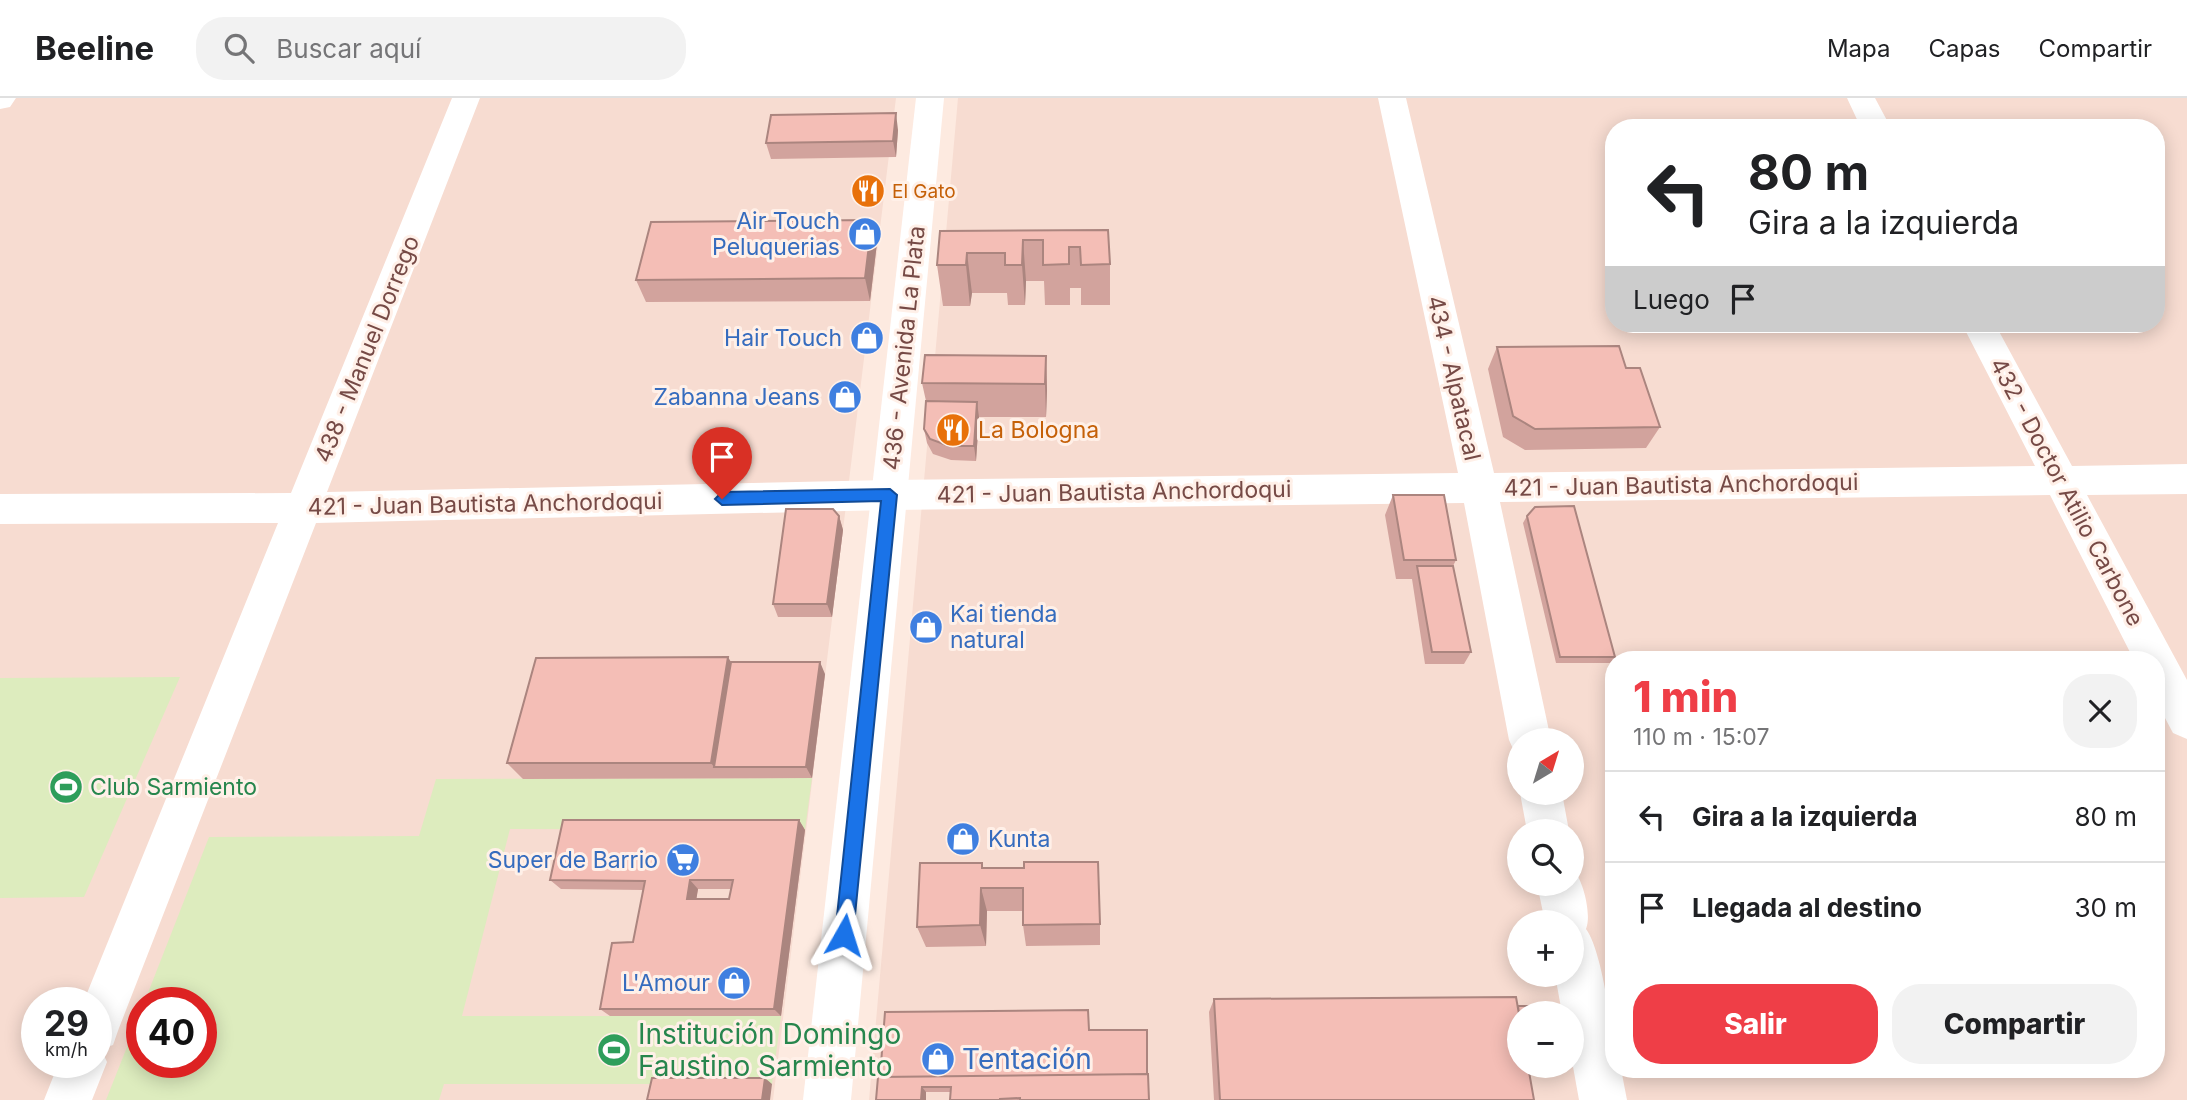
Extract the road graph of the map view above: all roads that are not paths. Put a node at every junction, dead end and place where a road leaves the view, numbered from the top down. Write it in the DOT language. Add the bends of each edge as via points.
graph roads {
  1 [pos="466,98"];
  2 [pos="930,98"];
  3 [pos="1392,98"];
  4 [pos="1861,98"];
  5 [pos="1872,119"];
  6 [pos="1984,333"];
  7 [pos="2187,479"];
  8 [pos="2061,481"];
  9 [pos="1479,488"];
  10 [pos="890,495"];
  11 [pos="304,508"];
  12 [pos="0,509"];
  13 [pos="2151,651"];
  14 [pos="2165,678"];
  15 [pos="2187,720"];
  16 [pos="1528,728"];
  17 [pos="1580,987"];
  18 [pos="112,988"];
  19 [pos="77,1078"];
  20 [pos="68,1100"];
  21 [pos="827,1100"];
  22 [pos="1602,1100"];
  1 -- 11 [label="street, 438 - Manuel Dorrego"];
  2 -- 10 [label="street, 436 - Avenida La Plata"];
  3 -- 9 [label="street, 434 - Alpatacal"];
  4 -- 5 [label="street"];
  6 -- 8 [label="street, 432 - Doctor Atilio Carbone"];
  7 -- 8 [label="street, 421 - Juan Bautista Anchordoqui"];
  8 -- 9 [label="street, 421 - Juan Bautista Anchordoqui"];
  8 -- 13 [label="street, 432 - Doctor Atilio Carbone"];
  9 -- 10 [label="street, 421 - Juan Bautista Anchordoqui"];
  9 -- 16 [label="street, 434 - Alpatacal"];
  10 -- 11 [label="street, 421 - Juan Bautista Anchordoqui"];
  10 -- 21 [label="street, 436 - Avenida La Plata"];
  11 -- 12 [label="street, 421 - Juan Bautista Anchordoqui"];
  11 -- 18 [label="street, 438 - Manuel Dorrego"];
  14 -- 15 [label="street, 432 - Doctor Atilio Carbone"];
  17 -- 22 [label="street"];
  19 -- 20 [label="street"];
}
